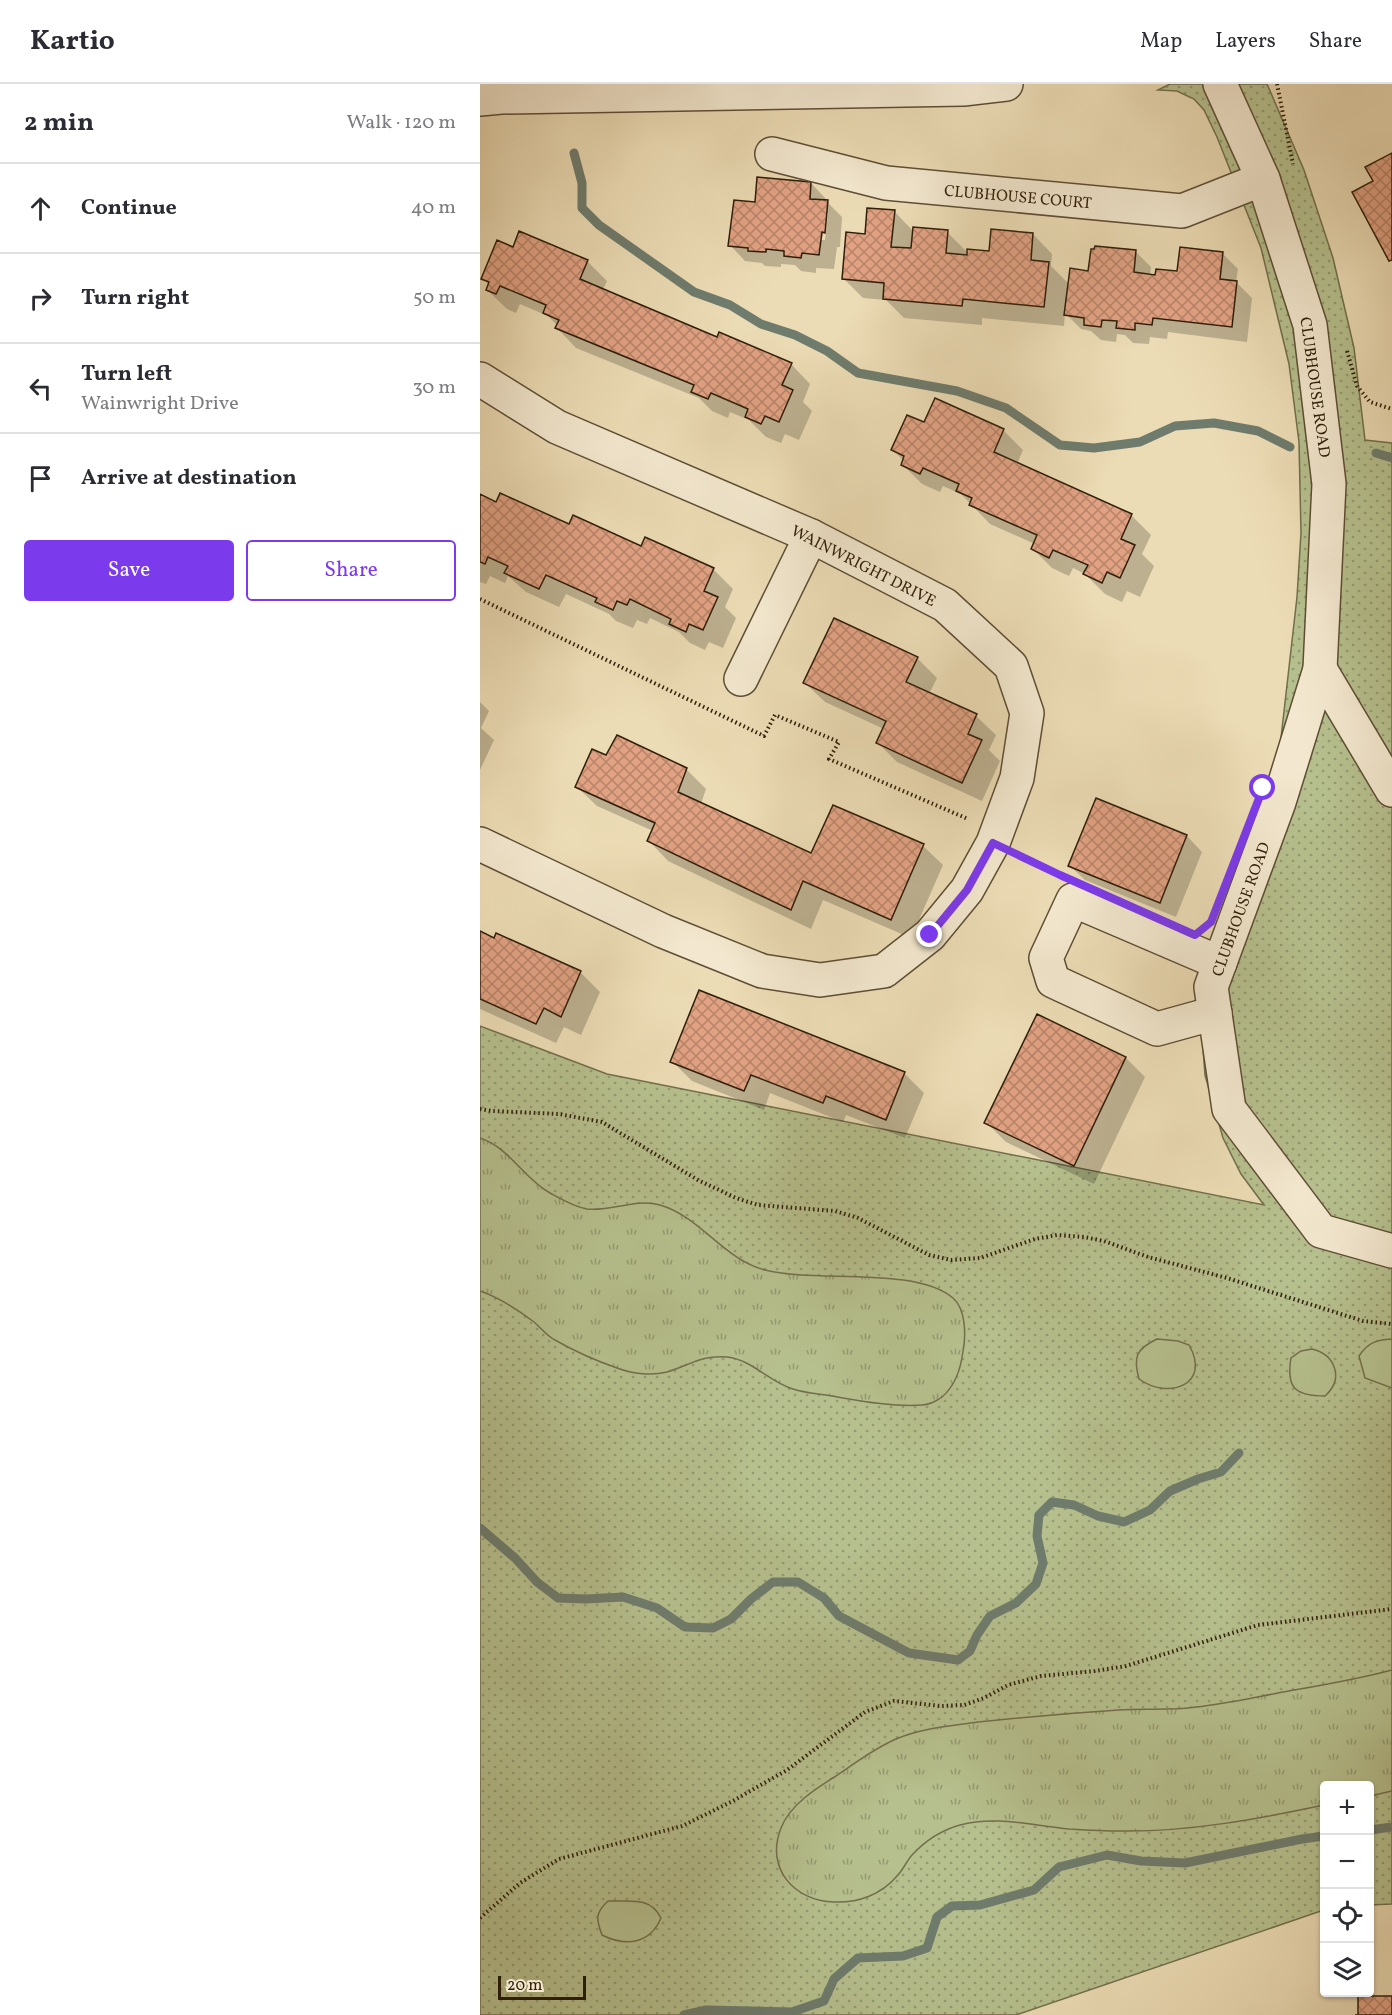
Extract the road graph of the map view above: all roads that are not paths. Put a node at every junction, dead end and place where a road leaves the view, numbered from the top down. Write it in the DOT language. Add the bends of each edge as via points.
graph roads {
  1 [pos="1006,84"];
  2 [pos="1220,84"];
  3 [pos="480,99"];
  4 [pos="771,154"];
  5 [pos="1263,179"];
  6 [pos="480,379"];
  7 [pos="811,536"];
  8 [pos="1320,669"];
  9 [pos="741,680"];
  10 [pos="1392,790"];
  11 [pos="480,844"];
  12 [pos="1220,963"];
  13 [pos="1215,1013"];
  14 [pos="1392,1251"];
  1 -- 3 [label="street" via="963,89"];
  2 -- 5 [label="street, CLUBHOUSE ROAD"];
  4 -- 5 [label="street, CLUBHOUSE COURT" via="886,183 1182,211"];
  5 -- 8 [label="street, CLUBHOUSE ROAD" via="1310,324 1329,484"];
  6 -- 7 [label="street, WAINWRIGHT DRIVE" via="557,427"];
  7 -- 9 [label="street"];
  7 -- 11 [label="street, WAINWRIGHT DRIVE" via="945,605 1011,666 1027,714 1017,778 995,837 967,890 930,935 884,971 820,980 762,971 663,931"];
  8 -- 10 [label="street"];
  8 -- 12 [label="street, CLUBHOUSE ROAD" via="1279,802"];
  12 -- 13 [label="street, CLUBHOUSE ROAD" via="1211,987"];
  12 -- 13 [label="street" via="1072,900 1046,958 1053,981 1157,1029"];
  13 -- 14 [label="street, CLUBHOUSE ROAD" via="1229,1109 1322,1231"];
}
